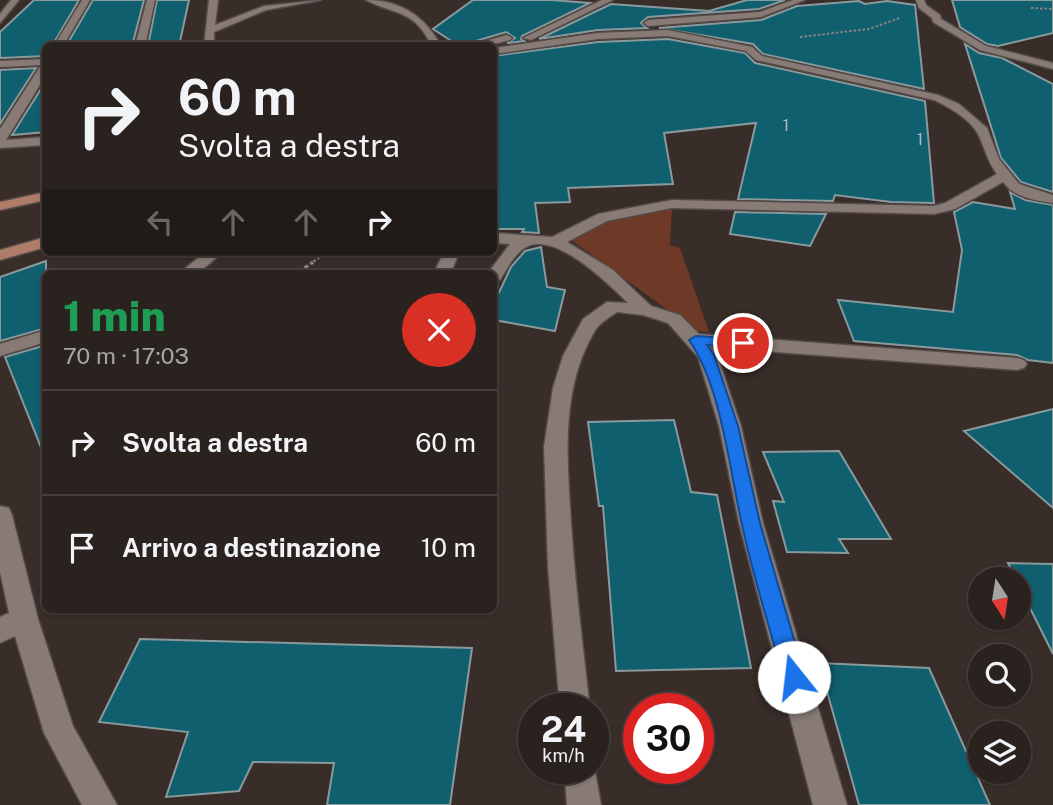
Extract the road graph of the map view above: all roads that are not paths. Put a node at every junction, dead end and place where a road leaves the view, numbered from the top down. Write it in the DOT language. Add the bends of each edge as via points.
graph roads {
  1 [pos="15,0"];
  2 [pos="86,0"];
  3 [pos="151,0"];
  4 [pos="214,0"];
  5 [pos="317,0"];
  6 [pos="370,0"];
  7 [pos="609,0"];
  8 [pos="801,0"];
  9 [pos="919,1"];
  10 [pos="0,20"];
  11 [pos="544,20"];
  12 [pos="211,30"];
  13 [pos="549,41"];
  14 [pos="60,42"];
  15 [pos="141,42"];
  16 [pos="210,42"];
  17 [pos="434,42"];
  18 [pos="491,42"];
  19 [pos="506,48"];
  20 [pos="497,50"];
  21 [pos="0,64"];
  22 [pos="42,64"];
  23 [pos="1053,66"];
  24 [pos="42,71"];
  25 [pos="42,141"];
  26 [pos="0,142"];
  27 [pos="1004,176"];
  28 [pos="42,198"];
  29 [pos="1053,199"];
  30 [pos="0,206"];
  31 [pos="497,238"];
  32 [pos="526,241"];
  33 [pos="554,242"];
  34 [pos="42,243"];
  35 [pos="0,256"];
  36 [pos="210,256"];
  37 [pos="192,270"];
  38 [pos="497,272"];
  39 [pos="645,310"];
  40 [pos="42,337"];
  41 [pos="696,340"];
  42 [pos="0,350"];
  43 [pos="1017,364"];
  44 [pos="0,515"];
  45 [pos="12,625"];
  46 [pos="573,693"];
  47 [pos="582,784"];
  48 [pos="100,805"];
  49 [pos="584,805"];
  50 [pos="830,805"];
  1 -- 10 [label="street"];
  2 -- 14 [label="street"];
  3 -- 15 [label="street"];
  4 -- 12 [label="street"];
  5 -- 12 [label="street" via="264,8"];
  6 -- 17 [label="street" via="397,5 417,19"];
  7 -- 19 [label="street"];
  8 -- 13 [label="street" via="761,14 665,20"];
  9 -- 23 [label="street" via="955,32 983,48"];
  11 -- 18 [label="street"];
  12 -- 16 [label="street"];
  13 -- 19 [label="street"];
  13 -- 27 [label="street" via="638,32 698,37 749,49 759,58 938,98 955,106 983,131"];
  19 -- 20 [label="street"];
  21 -- 22 [label="street"];
  24 -- 26 [label="street"];
  25 -- 26 [label="street"];
  27 -- 29 [label="street" via="1014,187"];
  27 -- 33 [label="street" via="934,210 672,204 603,216"];
  28 -- 30 [label="main road"];
  31 -- 32 [label="street"];
  32 -- 33 [label="street"];
  32 -- 38 [label="street"];
  33 -- 39 [label="street" via="624,286"];
  34 -- 35 [label="main road"];
  36 -- 37 [label="street"];
  39 -- 41 [label="street" via="674,318"];
  39 -- 46 [label="street" via="613,306 590,323 563,388 555,447"];
  40 -- 42 [label="street"];
  41 -- 43 [label="street"];
  41 -- 50 [label="street" via="707,355 730,426 751,523"];
  44 -- 45 [label="street"];
  45 -- 48 [label="street" via="60,733"];
  47 -- 49 [label="street"];
}
